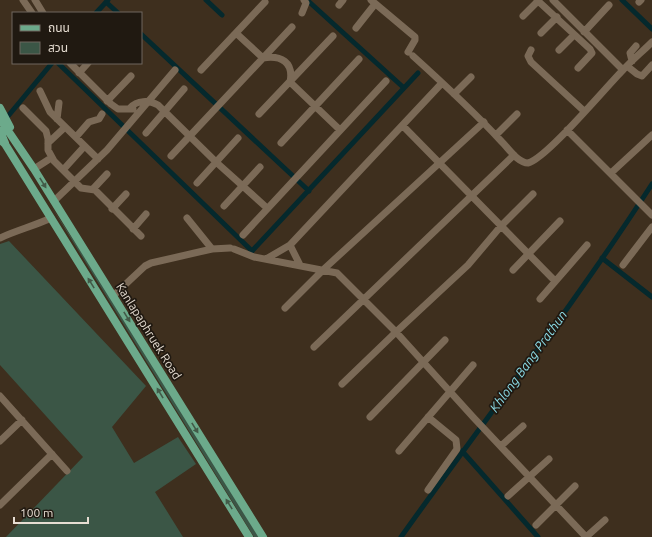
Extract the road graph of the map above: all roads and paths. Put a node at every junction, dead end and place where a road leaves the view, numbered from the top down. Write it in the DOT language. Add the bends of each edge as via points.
graph roads {
  1 [pos="23,0"];
  2 [pos="35,0"];
  3 [pos="304,0"];
  4 [pos="538,0"];
  5 [pos="552,0"];
  6 [pos="265,2"];
  7 [pos="373,2"];
  8 [pos="609,5"];
  9 [pos="31,12"];
  10 [pos="42,12"];
  11 [pos="302,13"];
  12 [pos="522,16"];
  13 [pos="557,17"];
  14 [pos="292,27"];
  15 [pos="356,28"];
  16 [pos="584,32"];
  17 [pos="236,33"];
  18 [pos="541,33"];
  19 [pos="574,34"];
  20 [pos="333,36"];
  21 [pos="652,42"];
  22 [pos="636,46"];
  23 [pos="531,50"];
  24 [pos="559,50"];
  25 [pos="649,50"];
  26 [pos="262,58"];
  27 [pos="360,59"];
  28 [pos="71,64"];
  29 [pos="87,64"];
  30 [pos="628,65"];
  31 [pos="652,65"];
  32 [pos="578,68"];
  33 [pos="175,70"];
  34 [pos="201,70"];
  35 [pos="79,74"];
  36 [pos="131,76"];
  37 [pos="471,77"];
  38 [pos="386,81"];
  39 [pos="290,82"];
  40 [pos="442,83"];
  41 [pos="184,89"];
  42 [pos="40,91"];
  43 [pos="454,94"];
  44 [pos="107,101"];
  45 [pos="59,103"];
  46 [pos="146,104"];
  47 [pos="315,107"];
  48 [pos="23,108"];
  49 [pos="584,111"];
  50 [pos="163,112"];
  51 [pos="102,114"];
  52 [pos="259,114"];
  53 [pos="517,114"];
  54 [pos="2,119"];
  55 [pos="57,119"];
  56 [pos="484,122"];
  57 [pos="403,126"];
  58 [pos="63,129"];
  59 [pos="340,130"];
  60 [pos="567,130"];
  61 [pos="146,133"];
  62 [pos="496,135"];
  63 [pos="652,135"];
  64 [pos="190,137"];
  65 [pos="76,138"];
  66 [pos="238,138"];
  67 [pos="3,142"];
  68 [pos="48,143"];
  69 [pos="281,143"];
  70 [pos="82,149"];
  71 [pos="514,155"];
  72 [pos="171,156"];
  73 [pos="51,158"];
  74 [pos="98,159"];
  75 [pos="216,162"];
  76 [pos="440,164"];
  77 [pos="260,166"];
  78 [pos="34,169"];
  79 [pos="63,170"];
  80 [pos="611,173"];
  81 [pos="107,174"];
  82 [pos="75,183"];
  83 [pos="197,184"];
  84 [pos="242,185"];
  85 [pos="93,189"];
  86 [pos="126,194"];
  87 [pos="533,194"];
  88 [pos="471,197"];
  89 [pos="54,201"];
  90 [pos="224,206"];
  91 [pos="267,208"];
  92 [pos="112,209"];
  93 [pos="146,214"];
  94 [pos="652,215"];
  95 [pos="51,218"];
  96 [pos="187,218"];
  97 [pos="560,221"];
  98 [pos="501,226"];
  99 [pos="652,227"];
  100 [pos="133,229"];
  101 [pos="243,234"];
  102 [pos="141,236"];
  103 [pos="0,238"];
  104 [pos="290,245"];
  105 [pos="587,245"];
  106 [pos="212,249"];
  107 [pos="528,255"];
  108 [pos="266,259"];
  109 [pos="623,265"];
  110 [pos="300,266"];
  111 [pos="324,269"];
  112 [pos="513,270"];
  113 [pos="556,281"];
  114 [pos="113,296"];
  115 [pos="364,298"];
  116 [pos="540,299"];
  117 [pos="285,308"];
  118 [pos="396,332"];
  119 [pos="445,340"];
  120 [pos="314,347"];
  121 [pos="424,362"];
  122 [pos="473,365"];
  123 [pos="342,384"];
  124 [pos="450,391"];
  125 [pos="0,396"];
  126 [pos="370,417"];
  127 [pos="428,417"];
  128 [pos="22,420"];
  129 [pos="523,426"];
  130 [pos="0,440"];
  131 [pos="501,446"];
  132 [pos="400,451"];
  133 [pos="52,454"];
  134 [pos="549,459"];
  135 [pos="67,471"];
  136 [pos="529,477"];
  137 [pos="575,486"];
  138 [pos="428,490"];
  139 [pos="508,496"];
  140 [pos="0,505"];
  141 [pos="556,506"];
  142 [pos="605,520"];
  143 [pos="536,525"];
  144 [pos="249,537"];
  145 [pos="263,537"];
  1 -- 9 [label="street"];
  2 -- 10 [label="street"];
  3 -- 11 [label="street" via="306,3"];
  4 -- 12 [label="street"];
  4 -- 13 [label="street"];
  5 -- 16 [label="street"];
  6 -- 17 [label="street"];
  7 -- 15 [label="street"];
  7 -- 40 [label="street" via="415,37 410,54"];
  8 -- 16 [label="street"];
  13 -- 18 [label="street"];
  13 -- 19 [label="street"];
  14 -- 26 [label="street"];
  16 -- 30 [label="street"];
  17 -- 26 [label="street"];
  17 -- 34 [label="street"];
  19 -- 24 [label="street"];
  19 -- 32 [label="street" via="592,53"];
  20 -- 39 [label="street"];
  21 -- 25 [label="street"];
  22 -- 30 [label="street" via="630,53"];
  23 -- 49 [label="street" via="528,56 531,62"];
  25 -- 30 [label="street"];
  26 -- 39 [label="street" via="273,56 287,63 291,72"];
  26 -- 64 [label="street"];
  27 -- 47 [label="street"];
  28 -- 35 [label="street"];
  29 -- 35 [label="street"];
  30 -- 31 [label="street" via="642,76"];
  30 -- 49 [label="street"];
  33 -- 46 [label="street"];
  35 -- 44 [label="street"];
  36 -- 44 [label="street"];
  37 -- 43 [label="street"];
  38 -- 59 [label="street"];
  39 -- 47 [label="street"];
  39 -- 52 [label="street"];
  40 -- 43 [label="street"];
  40 -- 57 [label="street"];
  41 -- 50 [label="street"];
  42 -- 55 [label="street" via="50,112"];
  43 -- 56 [label="street"];
  44 -- 46 [label="street" via="124,110"];
  45 -- 55 [label="street"];
  46 -- 50 [label="street"];
  46 -- 74 [label="street"];
  47 -- 59 [label="street"];
  47 -- 69 [label="street"];
  48 -- 68 [label="street" via="46,131"];
  49 -- 60 [label="street"];
  50 -- 61 [label="street"];
  50 -- 64 [label="street"];
  51 -- 65 [label="street" via="99,119 89,122"];
  53 -- 62 [label="street"];
  54 -- 67 [label="main road, Kanlapaphruek Road"];
  54 -- 78 [label="main road, Kanlapaphruek Road"];
  55 -- 65 [label="street"];
  56 -- 62 [label="street"];
  56 -- 76 [label="street"];
  57 -- 76 [label="street"];
  57 -- 104 [label="street"];
  58 -- 68 [label="street"];
  59 -- 91 [label="street"];
  60 -- 71 [label="street" via="531,163 525,163"];
  60 -- 80 [label="street"];
  62 -- 71 [label="street"];
  63 -- 80 [label="street"];
  64 -- 72 [label="street"];
  64 -- 75 [label="street"];
  65 -- 74 [label="street"];
  66 -- 75 [label="street"];
  67 -- 95 [label="main road, Kanlapaphruek Road"];
  68 -- 73 [label="street"];
  70 -- 79 [label="street"];
  71 -- 88 [label="street"];
  73 -- 78 [label="street"];
  73 -- 79 [label="street"];
  74 -- 82 [label="street"];
  75 -- 83 [label="street"];
  75 -- 84 [label="street"];
  76 -- 88 [label="street"];
  76 -- 111 [label="street"];
  77 -- 84 [label="street"];
  78 -- 89 [label="main road, Kanlapaphruek Road, one-way"];
  79 -- 82 [label="street"];
  80 -- 94 [label="street"];
  81 -- 85 [label="street"];
  82 -- 85 [label="street" via="81,188"];
  82 -- 89 [label="street"];
  84 -- 90 [label="street"];
  84 -- 91 [label="street"];
  85 -- 92 [label="street"];
  86 -- 92 [label="street"];
  87 -- 98 [label="street"];
  88 -- 98 [label="street"];
  88 -- 115 [label="street"];
  89 -- 114 [label="main road, Kanlapaphruek Road"];
  91 -- 101 [label="street"];
  92 -- 100 [label="street"];
  93 -- 100 [label="street"];
  95 -- 103 [label="street" via="31,228"];
  144 -- 95 [label="main road, Kanlapaphruek Road, one-way"];
  96 -- 106 [label="street"];
  97 -- 107 [label="street"];
  98 -- 107 [label="street"];
  98 -- 118 [label="street" via="468,265"];
  99 -- 109 [label="street"];
  100 -- 102 [label="street"];
  104 -- 108 [label="street"];
  104 -- 110 [label="street"];
  105 -- 113 [label="street"];
  106 -- 108 [label="street" via="232,249"];
  106 -- 114 [label="street" via="151,263"];
  107 -- 112 [label="street"];
  107 -- 113 [label="street"];
  108 -- 110 [label="street"];
  110 -- 111 [label="street"];
  111 -- 115 [label="street" via="337,273"];
  111 -- 117 [label="street"];
  113 -- 116 [label="street"];
  114 -- 145 [label="main road, Kanlapaphruek Road, one-way"];
  115 -- 118 [label="street"];
  115 -- 120 [label="street"];
  118 -- 121 [label="street"];
  118 -- 123 [label="street"];
  119 -- 121 [label="street"];
  121 -- 124 [label="street"];
  121 -- 126 [label="street"];
  122 -- 124 [label="street"];
  124 -- 127 [label="street"];
  124 -- 131 [label="street"];
  125 -- 128 [label="street"];
  127 -- 132 [label="street"];
  127 -- 138 [label="street" via="458,444"];
  128 -- 130 [label="street"];
  128 -- 133 [label="street"];
  129 -- 131 [label="street"];
  131 -- 136 [label="street"];
  133 -- 135 [label="street"];
  133 -- 140 [label="street"];
  134 -- 136 [label="street"];
  136 -- 139 [label="street"];
  136 -- 141 [label="street"];
  137 -- 141 [label="street"];
  141 -- 142 [label="street" via="586,537"];
  141 -- 143 [label="street"];
}
